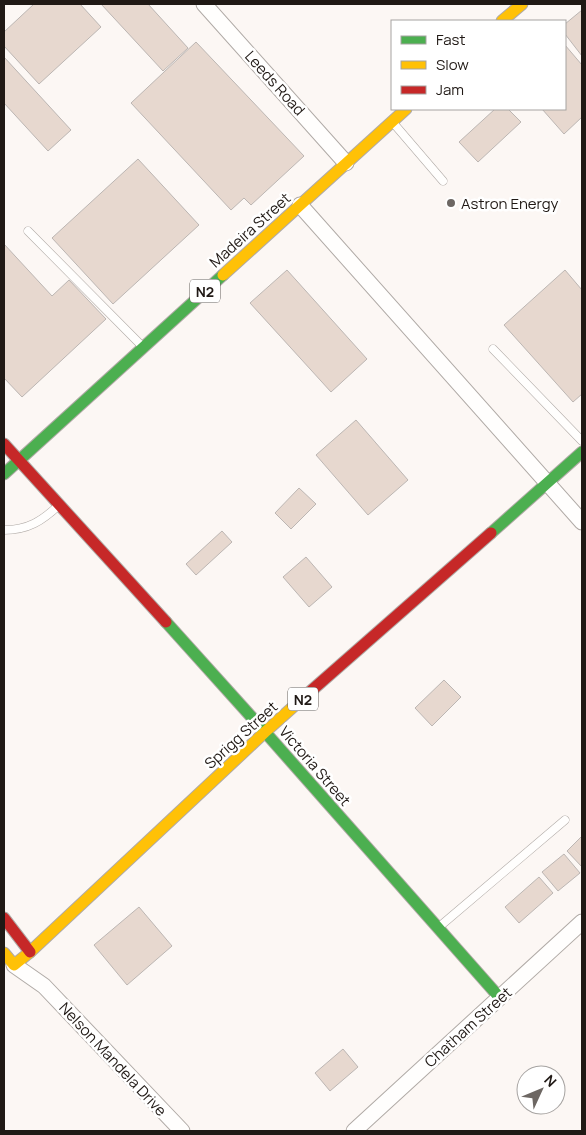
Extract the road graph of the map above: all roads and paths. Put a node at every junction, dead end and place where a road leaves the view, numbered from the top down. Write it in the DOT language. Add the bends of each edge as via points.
graph roads {
  1 [pos="204,4"];
  2 [pos="522,4"];
  3 [pos="503,20"];
  4 [pos="405,110"];
  5 [pos="392,122"];
  6 [pos="346,163"];
  7 [pos="443,181"];
  8 [pos="300,204"];
  9 [pos="28,231"];
  10 [pos="143,348"];
  11 [pos="493,349"];
  12 [pos="582,441"];
  13 [pos="4,444"];
  14 [pos="582,452"];
  15 [pos="18,461"];
  16 [pos="4,474"];
  17 [pos="548,484"];
  18 [pos="59,505"];
  19 [pos="582,522"];
  20 [pos="4,530"];
  21 [pos="265,732"];
  22 [pos="565,820"];
  23 [pos="4,918"];
  24 [pos="582,922"];
  25 [pos="438,928"];
  26 [pos="30,952"];
  27 [pos="4,953"];
  28 [pos="9,969"];
  29 [pos="44,986"];
  30 [pos="500,998"];
  31 [pos="182,1131"];
  32 [pos="354,1131"];
  1 -- 6 [label="street, Leeds Road"];
  2 -- 3 [label="main road"];
  4 -- 5 [label="main road, Madeira Street / N2"];
  5 -- 6 [label="main road, Madeira Street / N2"];
  5 -- 7 [label="lane"];
  6 -- 8 [label="main road, Madeira Street / N2"];
  8 -- 10 [label="main road, Madeira Street / N2"];
  8 -- 17 [label="street"];
  9 -- 10 [label="lane"];
  10 -- 15 [label="main road, Madeira Street / N2"];
  11 -- 12 [label="lane"];
  13 -- 15 [label="main road, Victoria Street"];
  14 -- 17 [label="main road, Sprigg Street / N2"];
  15 -- 16 [label="main road, Madeira Street / N2"];
  15 -- 18 [label="main road, Victoria Street"];
  17 -- 19 [label="street"];
  17 -- 21 [label="main road, Sprigg Street / N2"];
  18 -- 20 [label="lane" via="33,524"];
  18 -- 21 [label="main road, Victoria Street"];
  21 -- 25 [label="main road, Victoria Street"];
  21 -- 26 [label="main road, Sprigg Street / N2"];
  22 -- 25 [label="lane"];
  23 -- 26 [label="main road, Nelson Mandela Drive"];
  24 -- 30 [label="street, Chatham Street"];
  25 -- 30 [label="main road, Victoria Street"];
  26 -- 28 [label="main road, Sprigg Street / N2"];
  26 -- 29 [label="street, Nelson Mandela Drive"];
  27 -- 28 [label="main road, Nelson Mandela Drive"];
  28 -- 29 [label="street, Nelson Mandela Drive"];
  29 -- 31 [label="street, Nelson Mandela Drive"];
  30 -- 32 [label="street, Chatham Street"];
}
